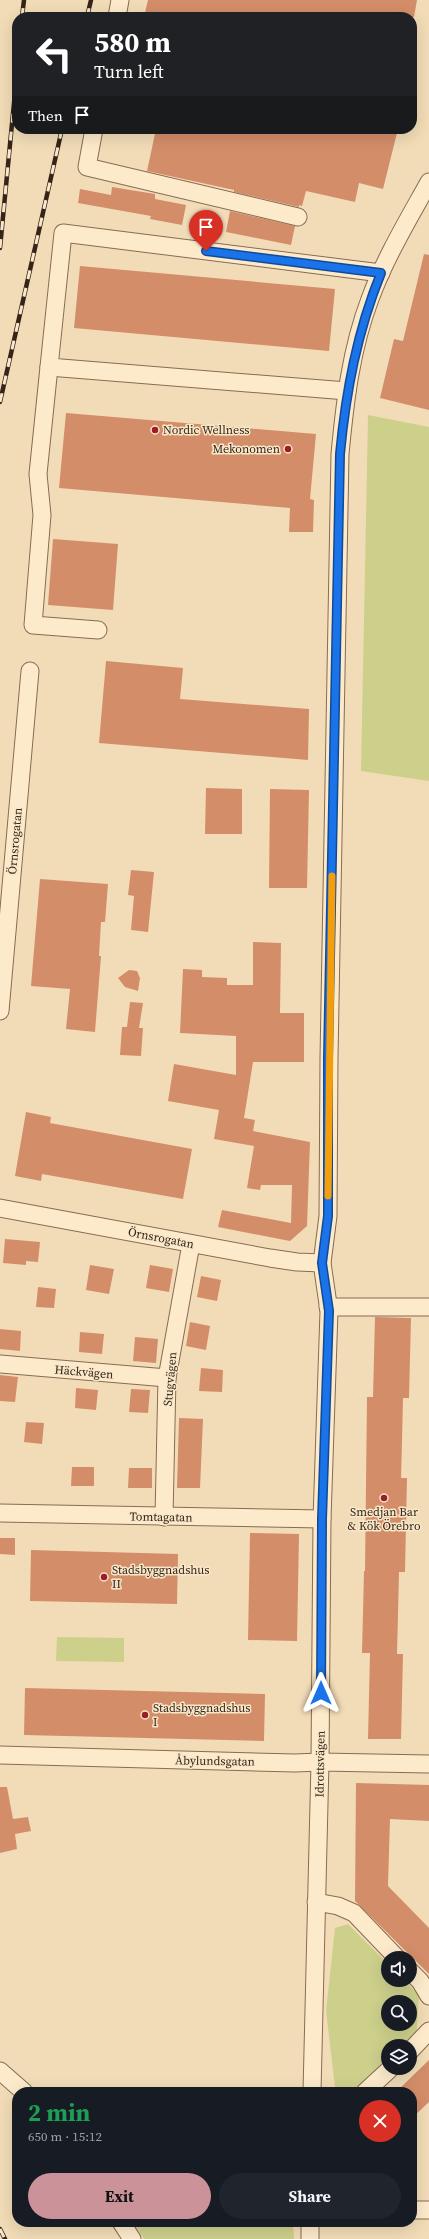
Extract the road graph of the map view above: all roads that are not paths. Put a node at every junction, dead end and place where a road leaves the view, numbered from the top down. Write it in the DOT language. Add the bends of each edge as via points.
graph roads {
  1 [pos="120,0"];
  2 [pos="118,12"];
  3 [pos="93,134"];
  4 [pos="429,182"];
  5 [pos="298,217"];
  6 [pos="381,273"];
  7 [pos="50,366"];
  8 [pos="347,391"];
  9 [pos="98,630"];
  10 [pos="30,671"];
  11 [pos="0,1011"];
  12 [pos="0,1208"];
  13 [pos="191,1244"];
  14 [pos="322,1263"];
  15 [pos="328,1306"];
  16 [pos="429,1307"];
  17 [pos="0,1364"];
  18 [pos="167,1378"];
  19 [pos="0,1513"];
  20 [pos="164,1517"];
  21 [pos="322,1519"];
  22 [pos="0,1756"];
  23 [pos="320,1762"];
  24 [pos="429,1764"];
  25 [pos="316,1902"];
  26 [pos="390,1951"];
  27 [pos="417,1979"];
  28 [pos="427,1990"];
  29 [pos="429,2031"];
  30 [pos="419,2047"];
  31 [pos="0,2072"];
  32 [pos="384,2075"];
  33 [pos="18,2087"];
  34 [pos="312,2087"];
  35 [pos="371,2087"];
  36 [pos="417,2210"];
  37 [pos="429,2210"];
  38 [pos="124,2227"];
  39 [pos="310,2227"];
  40 [pos="132,2239"];
  41 [pos="310,2239"];
  1 -- 2 [label="street"];
  3 -- 5 [label="street" via="87,167"];
  4 -- 6 [label="street, Idrottsvägen"];
  6 -- 7 [label="street" via="63,233"];
  6 -- 8 [label="street, Idrottsvägen" via="360,331"];
  7 -- 8 [label="street"];
  7 -- 9 [label="street" via="38,474 42,515 33,624"];
  8 -- 14 [label="street, Idrottsvägen" via="340,454 328,1058 328,1216"];
  10 -- 11 [label="street, Örnsrogatan"];
  12 -- 13 [label="street, Örnsrogatan"];
  13 -- 14 [label="street, Örnsrogatan" via="297,1262"];
  13 -- 18 [label="street, Stugvägen"];
  14 -- 15 [label="street, Idrottsvägen"];
  15 -- 16 [label="street"];
  15 -- 21 [label="street, Idrottsvägen"];
  17 -- 18 [label="street, Häckvägen"];
  18 -- 20 [label="street, Stugvägen"];
  19 -- 20 [label="street, Tomtagatan"];
  20 -- 21 [label="street, Tomtagatan"];
  21 -- 23 [label="street, Idrottsvägen"];
  22 -- 23 [label="street, Åbylundsgatan"];
  23 -- 24 [label="street, Åbylundsgatan"];
  23 -- 25 [label="street, Idrottsvägen"];
  25 -- 26 [label="street" via="338,1906 354,1913"];
  25 -- 34 [label="street, Idrottsvägen"];
  27 -- 28 [label="street"];
  29 -- 30 [label="street"];
  31 -- 33 [label="street"];
  32 -- 35 [label="street"];
  36 -- 37 [label="street"];
  38 -- 40 [label="street"];
  39 -- 41 [label="street"];
}
